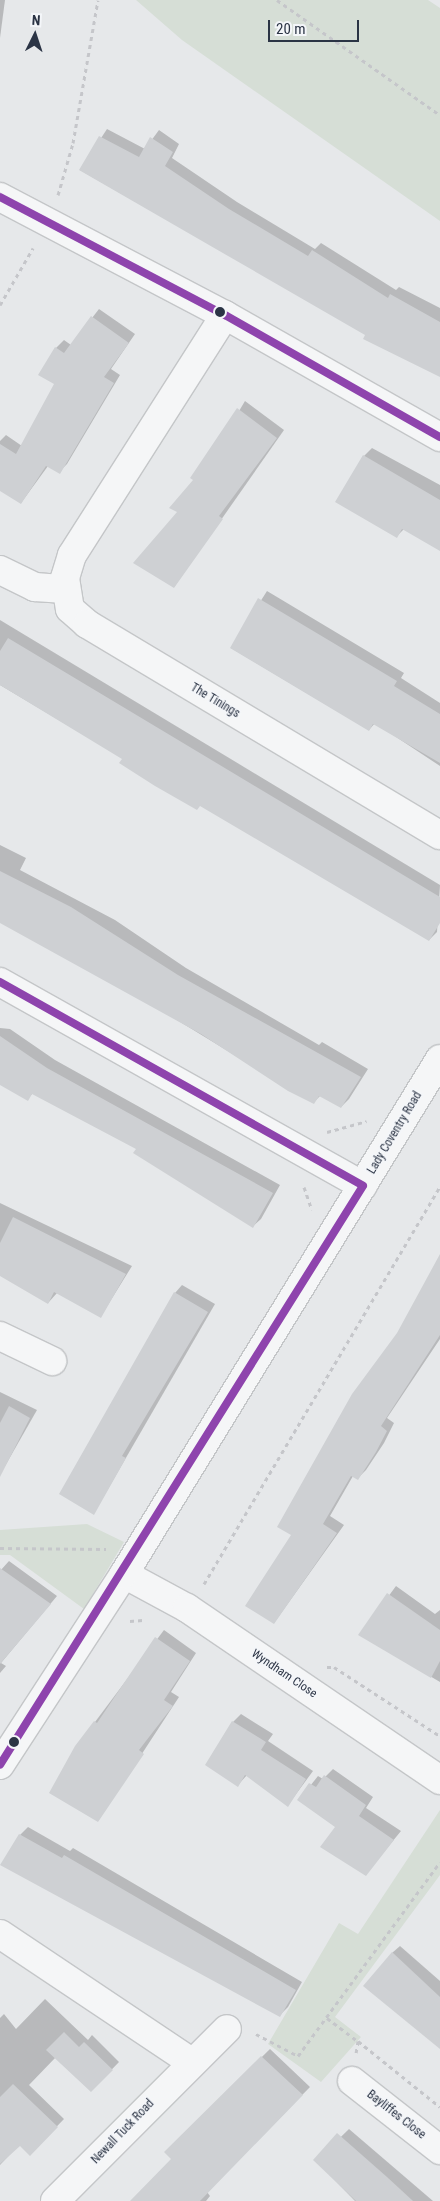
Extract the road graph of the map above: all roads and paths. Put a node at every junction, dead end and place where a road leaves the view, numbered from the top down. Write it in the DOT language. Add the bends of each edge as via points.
graph roads {
  1 [pos="98,0"];
  2 [pos="277,0"];
  3 [pos="440,115"];
  4 [pos="0,197"];
  5 [pos="48,221"];
  6 [pos="0,306"];
  7 [pos="225,315"];
  8 [pos="440,437"];
  9 [pos="0,570"];
  10 [pos="65,589"];
  11 [pos="440,836"];
  12 [pos="0,982"];
  13 [pos="440,1059"];
  14 [pos="409,1110"];
  15 [pos="290,1142"];
  16 [pos="363,1186"];
  17 [pos="440,1187"];
  18 [pos="324,1249"];
  19 [pos="0,1336"];
  20 [pos="52,1361"];
  21 [pos="0,1548"];
  22 [pos="139,1549"];
  23 [pos="124,1574"];
  24 [pos="187,1608"];
  25 [pos="0,1765"];
  26 [pos="440,1780"];
  27 [pos="440,1862"];
  28 [pos="0,1934"];
  29 [pos="327,2018"];
  30 [pos="226,2029"];
  31 [pos="358,2041"];
  32 [pos="191,2062"];
  33 [pos="352,2080"];
  34 [pos="440,2107"];
  35 [pos="440,2150"];
  36 [pos="55,2201"];
  1 -- 5 [label="path" via="73,143"];
  2 -- 3 [label="path"];
  4 -- 5 [label="street"];
  5 -- 6 [label="path"];
  5 -- 7 [label="street"];
  7 -- 8 [label="street"];
  7 -- 10 [label="street" via="72,556"];
  9 -- 10 [label="street" via="36,587"];
  10 -- 11 [label="street, The Tinings" via="70,609 87,624"];
  12 -- 15 [label="street"];
  13 -- 14 [label="street, Lady Coventry Road"];
  14 -- 15 [label="path"];
  14 -- 16 [label="street, Lady Coventry Road"];
  15 -- 16 [label="street"];
  15 -- 18 [label="path"];
  16 -- 18 [label="street, Lady Coventry Road"];
  17 -- 24 [label="path"];
  18 -- 22 [label="street, Lady Coventry Road"];
  19 -- 20 [label="street"];
  21 -- 22 [label="path"];
  22 -- 23 [label="street, Lady Coventry Road"];
  23 -- 24 [label="street, Wyndham Close"];
  23 -- 25 [label="street, Lady Coventry Road"];
  24 -- 26 [label="street, Wyndham Close"];
  27 -- 29 [label="path"];
  28 -- 32 [label="street"];
  29 -- 30 [label="path" via="298,2056 248,2029"];
  29 -- 31 [label="path"];
  30 -- 32 [label="street, Newall Tuck Road"];
  31 -- 33 [label="path"];
  31 -- 34 [label="path"];
  32 -- 36 [label="street, Newall Tuck Road"];
  33 -- 35 [label="street, Bayliffes Close"];
}
